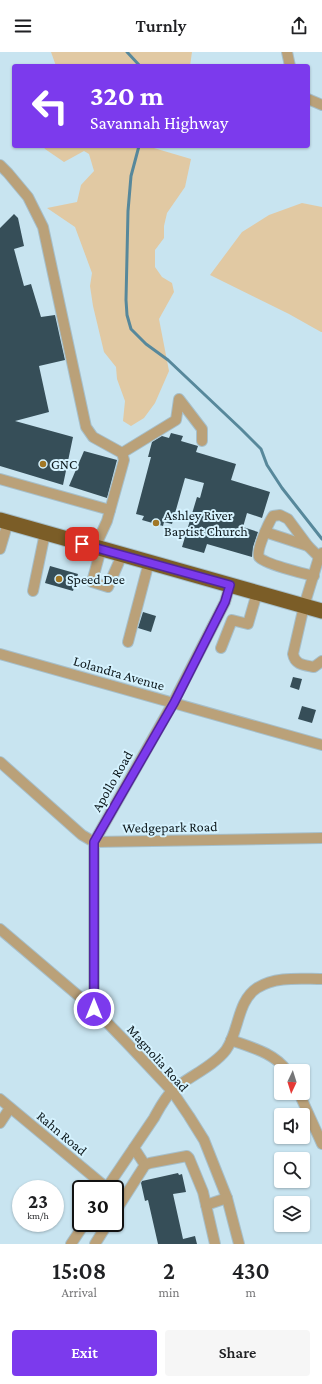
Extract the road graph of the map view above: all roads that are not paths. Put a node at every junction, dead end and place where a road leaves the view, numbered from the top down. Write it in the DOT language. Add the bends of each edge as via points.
graph roads {
  1 [pos="287,52"];
  2 [pos="290,64"];
  3 [pos="310,100"];
  4 [pos="322,105"];
  5 [pos="0,165"];
  6 [pos="202,441"];
  7 [pos="122,453"];
  8 [pos="0,479"];
  9 [pos="110,510"];
  10 [pos="4,521"];
  11 [pos="266,532"];
  12 [pos="45,533"];
  13 [pos="308,546"];
  14 [pos="98,548"];
  15 [pos="0,549"];
  16 [pos="122,555"];
  17 [pos="321,555"];
  18 [pos="149,562"];
  19 [pos="314,576"];
  20 [pos="230,585"];
  21 [pos="33,591"];
  22 [pos="257,593"];
  23 [pos="304,606"];
  24 [pos="322,611"];
  25 [pos="128,642"];
  26 [pos="221,648"];
  27 [pos="0,654"];
  28 [pos="322,661"];
  29 [pos="174,703"];
  30 [pos="322,745"];
  31 [pos="0,762"];
  32 [pos="322,838"];
  33 [pos="94,842"];
  34 [pos="0,929"];
  35 [pos="322,979"];
  36 [pos="94,1009"];
  37 [pos="231,1040"];
  38 [pos="280,1064"];
  39 [pos="172,1091"];
  40 [pos="0,1099"];
  41 [pos="302,1100"];
  42 [pos="10,1108"];
  43 [pos="0,1123"];
  44 [pos="322,1144"];
  45 [pos="134,1148"];
  46 [pos="145,1165"];
  47 [pos="97,1180"];
  48 [pos="112,1180"];
  49 [pos="124,1195"];
  50 [pos="227,1198"];
  51 [pos="206,1205"];
  52 [pos="79,1232"];
  53 [pos="102,1232"];
  54 [pos="71,1244"];
  55 [pos="95,1244"];
  56 [pos="215,1244"];
  57 [pos="239,1244"];
  1 -- 2 [label="street"];
  3 -- 4 [label="street"];
  5 -- 7 [label="street" via="28,197 43,227 86,427 93,437"];
  6 -- 7 [label="street" via="202,429 178,399 176,420"];
  7 -- 9 [label="street" via="124,460"];
  8 -- 9 [label="street"];
  9 -- 14 [label="street"];
  10 -- 12 [label="highway"];
  10 -- 15 [label="street"];
  11 -- 13 [label="street"];
  11 -- 13 [label="street" via="273,516 283,516"];
  11 -- 19 [label="street" via="258,554 259,558"];
  12 -- 14 [label="highway"];
  12 -- 21 [label="street"];
  13 -- 17 [label="street"];
  14 -- 16 [label="highway"];
  14 -- 16 [label="street" via="92,582 108,587"];
  16 -- 18 [label="highway"];
  17 -- 19 [label="street"];
  18 -- 20 [label="highway"];
  18 -- 25 [label="street"];
  19 -- 23 [label="street"];
  20 -- 22 [label="highway"];
  20 -- 29 [label="street, Apollo Road" via="225,602"];
  22 -- 23 [label="highway"];
  22 -- 26 [label="street" via="248,624 232,620"];
  23 -- 24 [label="highway"];
  23 -- 28 [label="street" via="294,659 297,663 314,667"];
  27 -- 29 [label="street, Lolandra Avenue"];
  29 -- 30 [label="street, Lolandra Avenue"];
  29 -- 33 [label="street, Apollo Road"];
  31 -- 33 [label="street" via="82,835"];
  32 -- 33 [label="street, Wedgepark Road"];
  33 -- 36 [label="street, Apollo Road"];
  34 -- 36 [label="street, Magnolia Road"];
  35 -- 37 [label="street" via="279,979 255,989 242,1007"];
  36 -- 39 [label="street, Magnolia Road"];
  37 -- 38 [label="street" via="266,1054"];
  37 -- 39 [label="street" via="225,1051 216,1059"];
  39 -- 45 [label="street"];
  39 -- 50 [label="street, Magnolia Road" via="204,1140"];
  40 -- 42 [label="street, Rahn Road"];
  41 -- 44 [label="street"];
  42 -- 43 [label="street"];
  42 -- 47 [label="street, Rahn Road"];
  45 -- 46 [label="street"];
  45 -- 48 [label="street"];
  46 -- 49 [label="street"];
  46 -- 51 [label="street" via="187,1156"];
  50 -- 51 [label="street"];
  50 -- 57 [label="street, Magnolia Road"];
  51 -- 56 [label="street"];
  52 -- 54 [label="street"];
  53 -- 55 [label="street"];
}
